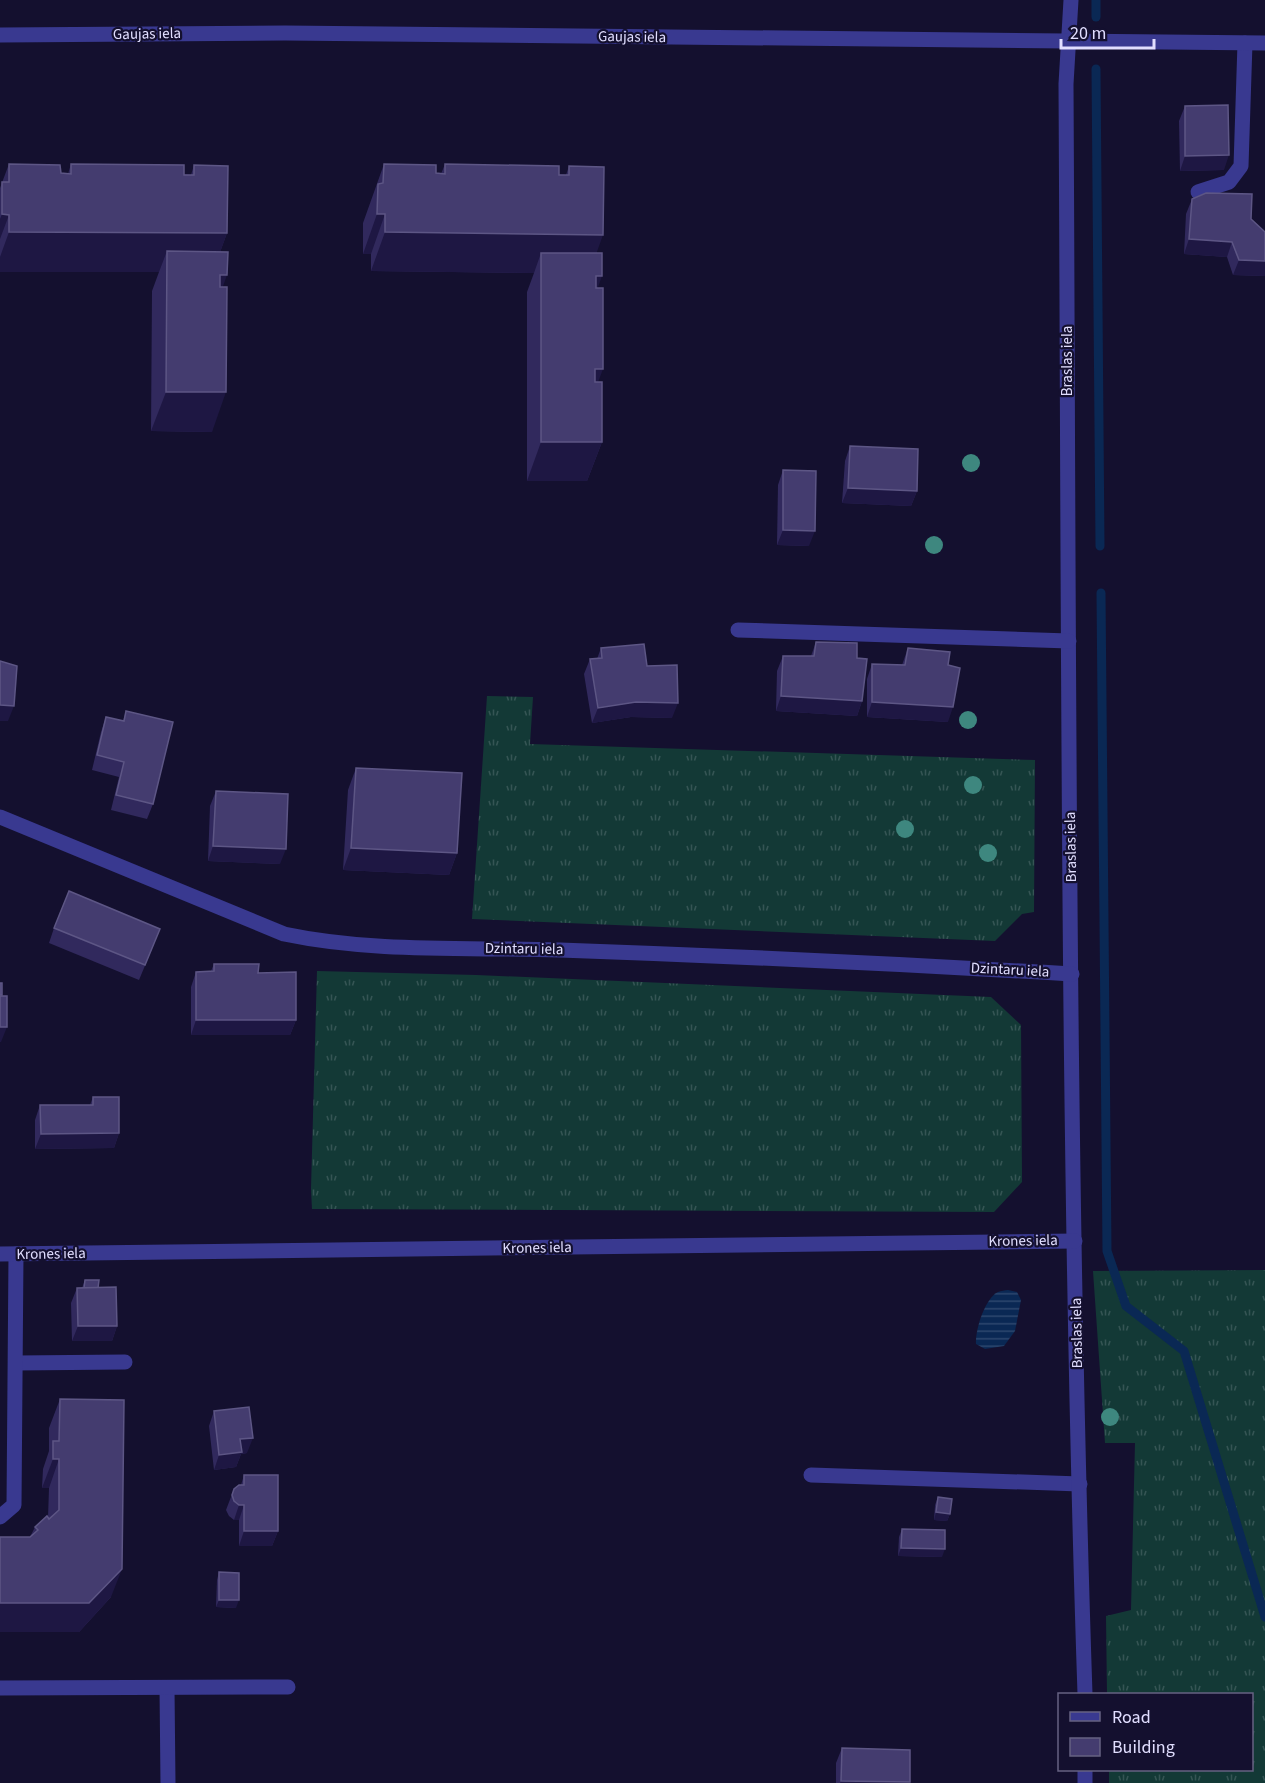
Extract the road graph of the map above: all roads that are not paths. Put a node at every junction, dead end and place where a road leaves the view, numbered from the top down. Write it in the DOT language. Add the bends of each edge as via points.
graph roads {
  1 [pos="1071,0"];
  2 [pos="0,35"];
  3 [pos="1070,41"];
  4 [pos="1245,43"];
  5 [pos="1265,43"];
  6 [pos="1198,192"];
  7 [pos="738,630"];
  8 [pos="1068,641"];
  9 [pos="0,817"];
  10 [pos="1072,974"];
  11 [pos="1075,1241"];
  12 [pos="0,1254"];
  13 [pos="16,1254"];
  14 [pos="125,1362"];
  15 [pos="16,1363"];
  16 [pos="811,1475"];
  17 [pos="1080,1484"];
  18 [pos="0,1517"];
  19 [pos="0,1688"];
  20 [pos="167,1688"];
  21 [pos="288,1688"];
  22 [pos="1085,1693"];
  23 [pos="168,1783"];
  1 -- 3 [label="street, Braslas iela"];
  2 -- 3 [label="street, Gaujas iela" via="285,33"];
  3 -- 4 [label="street, Gaujas iela"];
  3 -- 8 [label="street, Braslas iela" via="1066,84"];
  4 -- 5 [label="street, Gaujas iela"];
  4 -- 6 [label="street" via="1241,166 1229,182"];
  7 -- 8 [label="street"];
  8 -- 10 [label="street, Braslas iela"];
  9 -- 10 [label="street, Dzintaru iela" via="284,934 323,942"];
  10 -- 11 [label="street, Braslas iela"];
  11 -- 13 [label="street, Krones iela"];
  11 -- 17 [label="street, Braslas iela"];
  12 -- 13 [label="street, Krones iela"];
  13 -- 15 [label="street"];
  14 -- 15 [label="street"];
  15 -- 18 [label="street" via="14,1504"];
  16 -- 17 [label="street"];
  17 -- 22 [label="street, Braslas iela"];
  19 -- 20 [label="street"];
  20 -- 21 [label="street"];
  20 -- 23 [label="street"];
}
